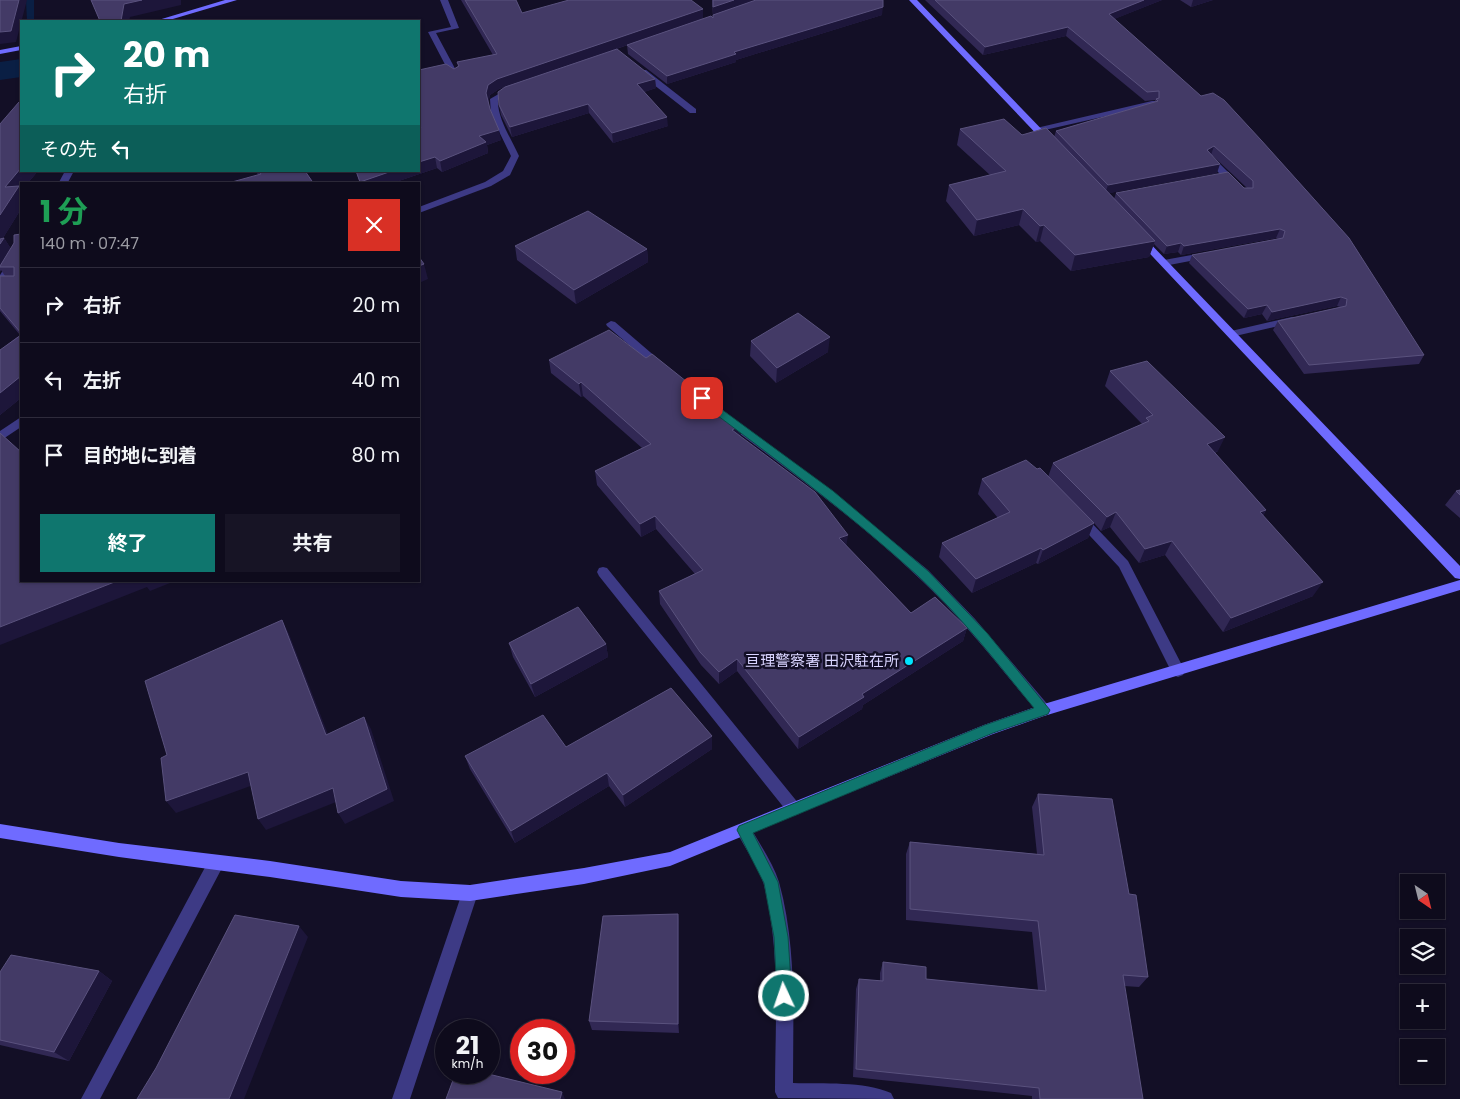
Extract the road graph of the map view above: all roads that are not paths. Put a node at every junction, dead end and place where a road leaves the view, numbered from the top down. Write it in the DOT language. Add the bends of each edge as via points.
graph roads {
  1 [pos="233,0"];
  2 [pos="444,0"];
  3 [pos="913,0"];
  4 [pos="163,20"];
  5 [pos="20,48"];
  6 [pos="0,52"];
  7 [pos="634,65"];
  8 [pos="455,76"];
  9 [pos="521,87"];
  10 [pos="1152,103"];
  11 [pos="693,111"];
  12 [pos="1036,129"];
  13 [pos="1056,150"];
  14 [pos="1210,159"];
  15 [pos="1245,194"];
  16 [pos="420,210"];
  17 [pos="1137,234"];
  18 [pos="20,251"];
  19 [pos="1220,253"];
  20 [pos="1164,262"];
  21 [pos="0,284"];
  22 [pos="14,286"];
  23 [pos="1298,319"];
  24 [pos="611,324"];
  25 [pos="1231,334"];
  26 [pos="668,372"];
  27 [pos="715,408"];
  28 [pos="20,422"];
  29 [pos="0,436"];
  30 [pos="1072,510"];
  31 [pos="603,572"];
  32 [pos="1460,574"];
  33 [pos="1460,585"];
  34 [pos="1178,671"];
  35 [pos="1044,710"];
  36 [pos="794,809"];
  37 [pos="744,830"];
  38 [pos="0,831"];
  39 [pos="216,863"];
  40 [pos="470,894"];
  41 [pos="90,1099"];
  42 [pos="401,1099"];
  43 [pos="885,1099"];
  1 -- 4 [label="street"];
  2 -- 8 [label="street" via="455,28 432,32"];
  3 -- 12 [label="street"];
  5 -- 6 [label="street"];
  7 -- 11 [label="street"];
  9 -- 16 [label="street" via="494,99 497,120 515,156 507,173 488,184"];
  10 -- 12 [label="street"];
  12 -- 13 [label="street"];
  14 -- 15 [label="street" via="1222,177"];
  17 -- 20 [label="street"];
  18 -- 21 [label="street"];
  19 -- 20 [label="street"];
  20 -- 25 [label="street"];
  21 -- 22 [label="street"];
  23 -- 25 [label="street"];
  24 -- 26 [label="street"];
  25 -- 32 [label="street"];
  27 -- 35 [label="street" via="829,493 924,574"];
  28 -- 29 [label="street"];
  30 -- 34 [label="street" via="1124,564"];
  31 -- 36 [label="street"];
  33 -- 34 [label="street"];
  34 -- 35 [label="street"];
  35 -- 36 [label="street"];
  36 -- 37 [label="street"];
  37 -- 40 [label="street" via="670,859"];
  37 -- 43 [label="street" via="771,882 781,937 784,1092"];
  38 -- 39 [label="street"];
  39 -- 40 [label="street" via="401,889"];
  39 -- 41 [label="street"];
  40 -- 42 [label="street"];
}
